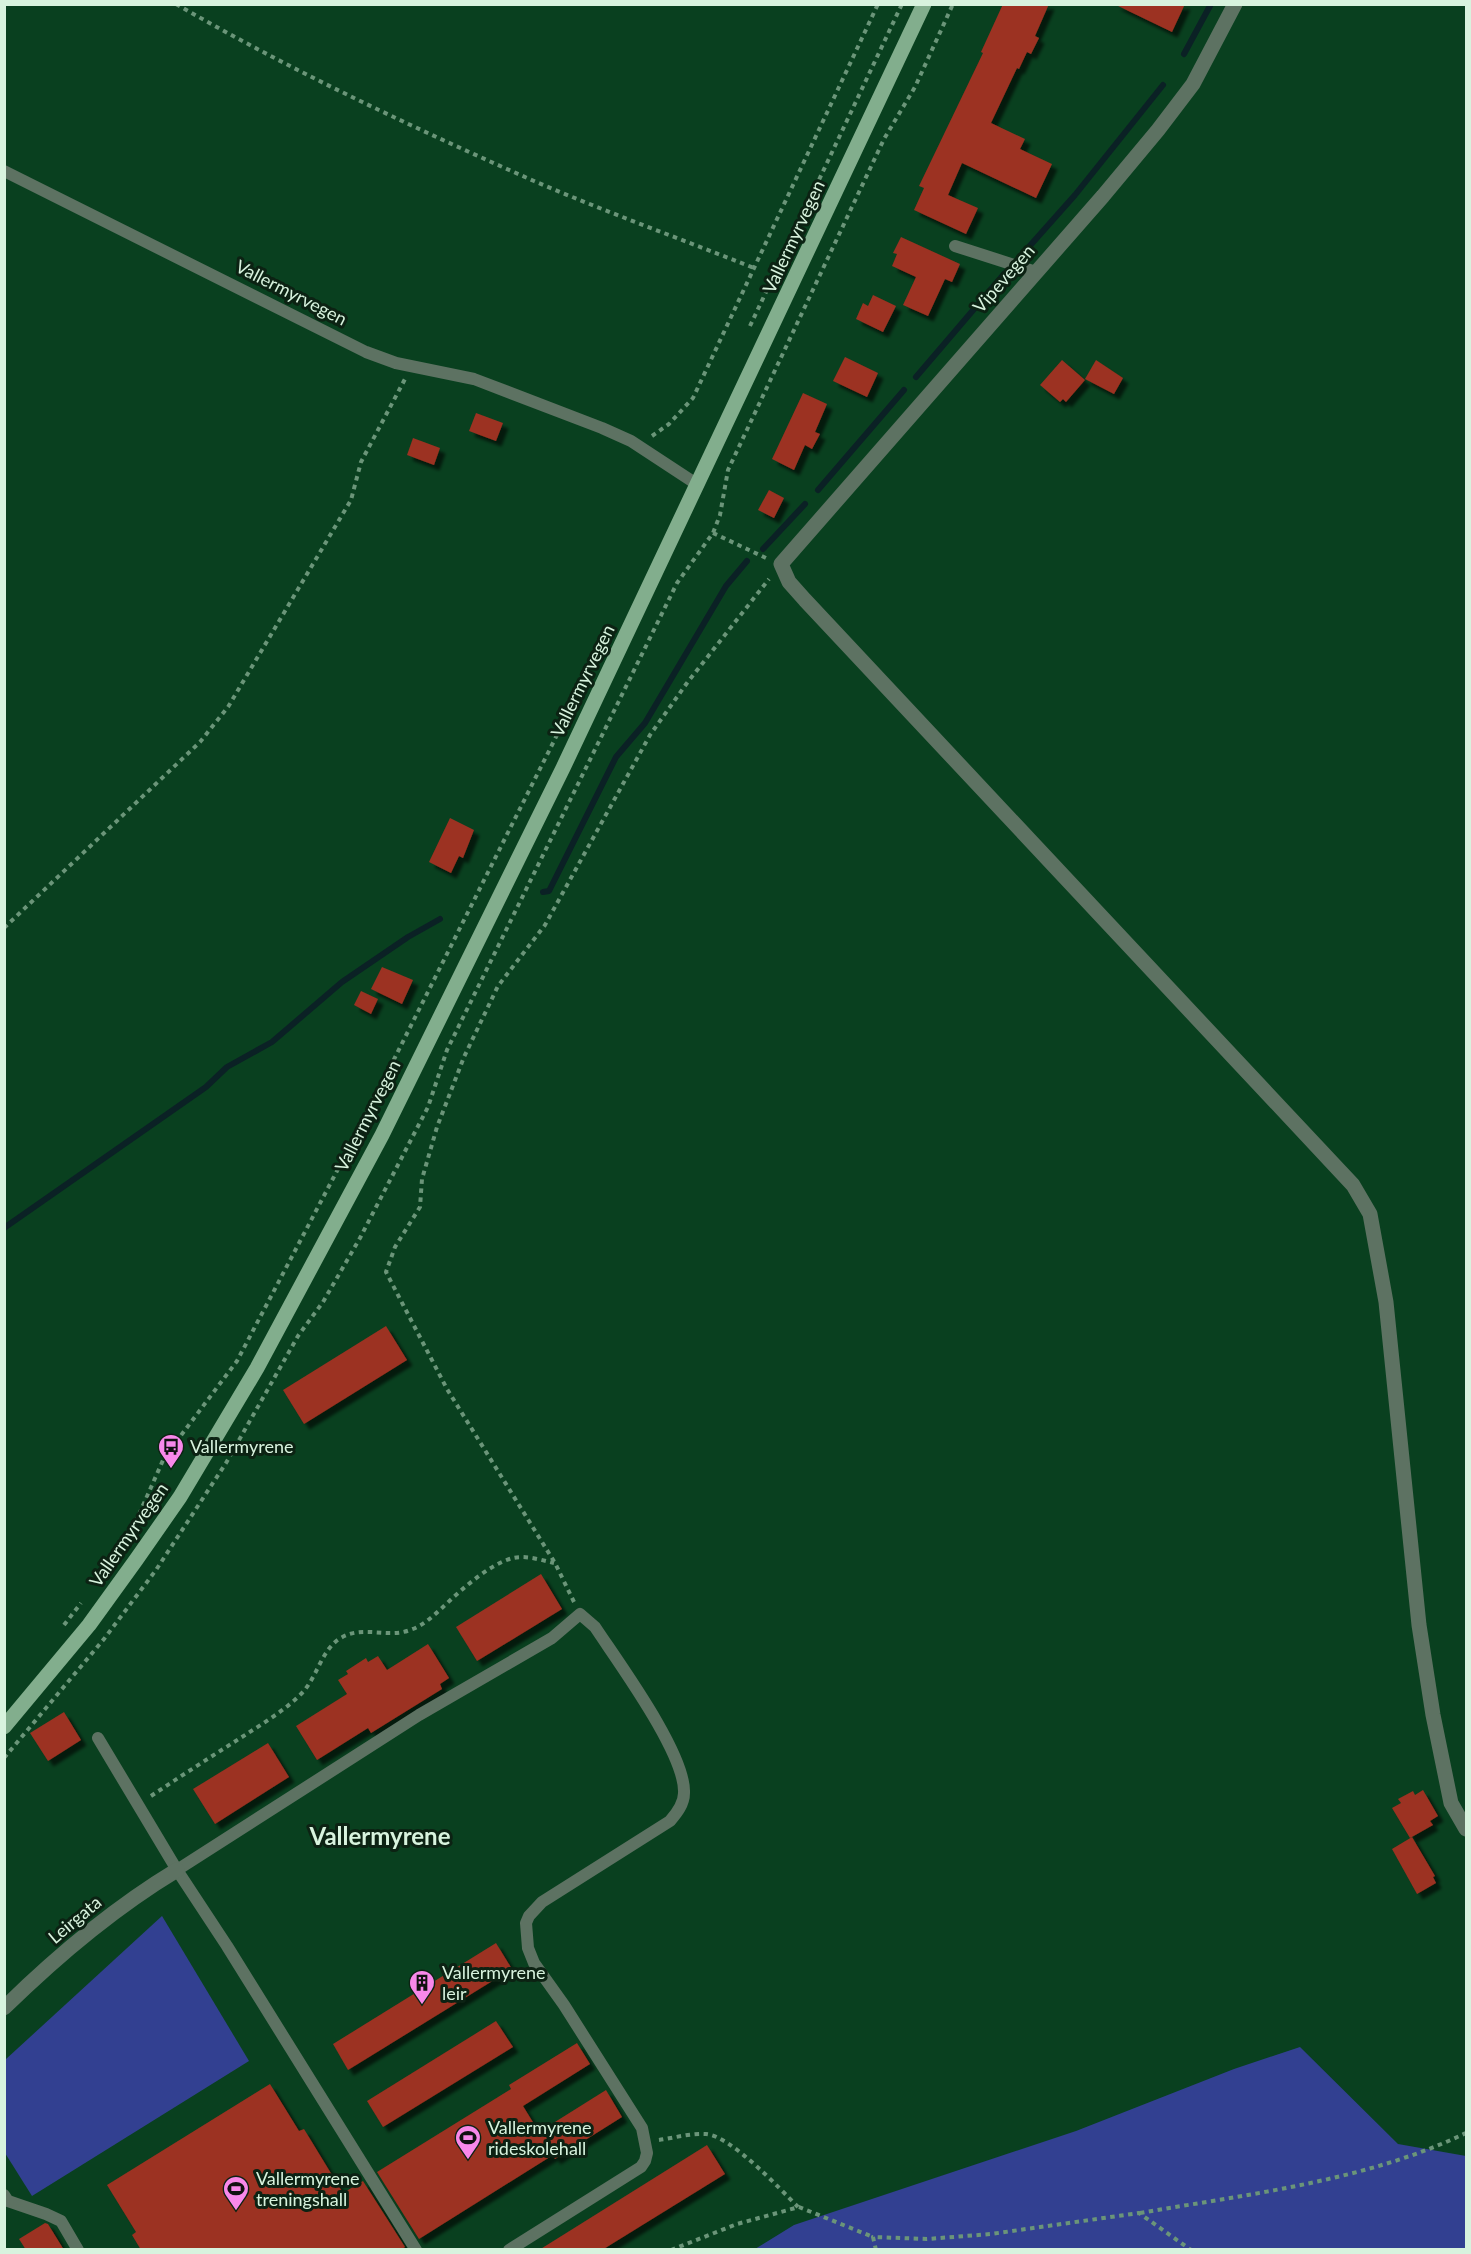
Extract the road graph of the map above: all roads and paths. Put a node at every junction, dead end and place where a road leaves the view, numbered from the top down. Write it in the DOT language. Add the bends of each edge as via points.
graph roads {
  1 [pos="176,4"];
  2 [pos="878,4"];
  3 [pos="902,4"];
  4 [pos="924,4"];
  5 [pos="1235,4"];
  6 [pos="4,171"];
  7 [pos="955,246"];
  8 [pos="754,268"];
  9 [pos="1035,272"];
  10 [pos="746,335"];
  11 [pos="412,366"];
  12 [pos="631,441"];
  13 [pos="698,485"];
  14 [pos="713,532"];
  15 [pos="781,564"];
  16 [pos="564,720"];
  17 [pos="4,928"];
  18 [pos="555,1563"];
  19 [pos="96,1583"];
  20 [pos="82,1601"];
  21 [pos="580,1614"];
  22 [pos="62,1628"];
  23 [pos="5,1725"];
  24 [pos="98,1738"];
  25 [pos="138,1805"];
  26 [pos="1467,1829"];
  27 [pos="177,1870"];
  28 [pos="4,2008"];
  29 [pos="1467,2133"];
  30 [pos="646,2141"];
  31 [pos="4,2195"];
  32 [pos="799,2207"];
  33 [pos="1140,2213"];
  34 [pos="873,2237"];
  35 [pos="78,2250"];
  36 [pos="416,2250"];
  37 [pos="508,2250"];
  38 [pos="671,2250"];
  39 [pos="876,2250"];
  40 [pos="1191,2250"];
  1 -- 8 [label="path" via="241,42 370,107 536,182"];
  2 -- 8 [label="path"];
  3 -- 10 [label="path"];
  4 -- 13 [label="main road, Vallermyrvegen"];
  5 -- 9 [label="street, Vipevegen" via="1193,84"];
  6 -- 11 [label="lane, Vallermyrvegen" via="366,352"];
  7 -- 9 [label="lane"];
  8 -- 12 [label="path" via="693,398 656,435"];
  9 -- 15 [label="street, Vipevegen"];
  11 -- 12 [label="lane, Vallermyrvegen" via="474,379"];
  11 -- 17 [label="path" via="361,462 351,500 228,707 200,742"];
  12 -- 13 [label="lane, Vallermyrvegen"];
  13 -- 23 [label="main road, Vallermyrvegen" via="382,1135 257,1368 180,1497 136,1560 89,1625"];
  14 -- 15 [label="path"];
  15 -- 18 [label="path" via="650,735 545,925 498,986 464,1057 437,1127 422,1179 420,1207 395,1247 386,1272 447,1389"];
  15 -- 26 [label="street" via="789,582 805,600 1353,1185 1370,1214 1386,1302 1419,1625 1433,1715 1451,1803"];
  16 -- 19 [label="path" via="358,1131 237,1361 164,1458 133,1528"];
  18 -- 21 [label="path"];
  18 -- 25 [label="path" via="515,1557 496,1565 425,1623 409,1631 346,1634 328,1650 302,1694"];
  20 -- 22 [label="path"];
  21 -- 27 [label="lane" via="552,1638 418,1715"];
  21 -- 30 [label="lane" via="595,1627 672,1749 684,1793 678,1812 670,1821 542,1902 529,1916 525,1938 534,1963 624,2098"];
  24 -- 25 [label="lane"];
  25 -- 27 [label="lane"];
  27 -- 28 [label="street, Leirgata" via="99,1924"];
  27 -- 36 [label="lane"];
  29 -- 33 [label="path" via="1433,2149 1358,2171"];
  30 -- 32 [label="path" via="706,2134 720,2139 759,2168"];
  30 -- 37 [label="lane" via="647,2153 641,2167"];
  31 -- 35 [label="lane" via="8,2201 61,2221"];
  32 -- 34 [label="path"];
  32 -- 38 [label="path" via="737,2224"];
  33 -- 34 [label="path" via="990,2234 927,2239"];
  33 -- 40 [label="path"];
  34 -- 39 [label="path"];
}
